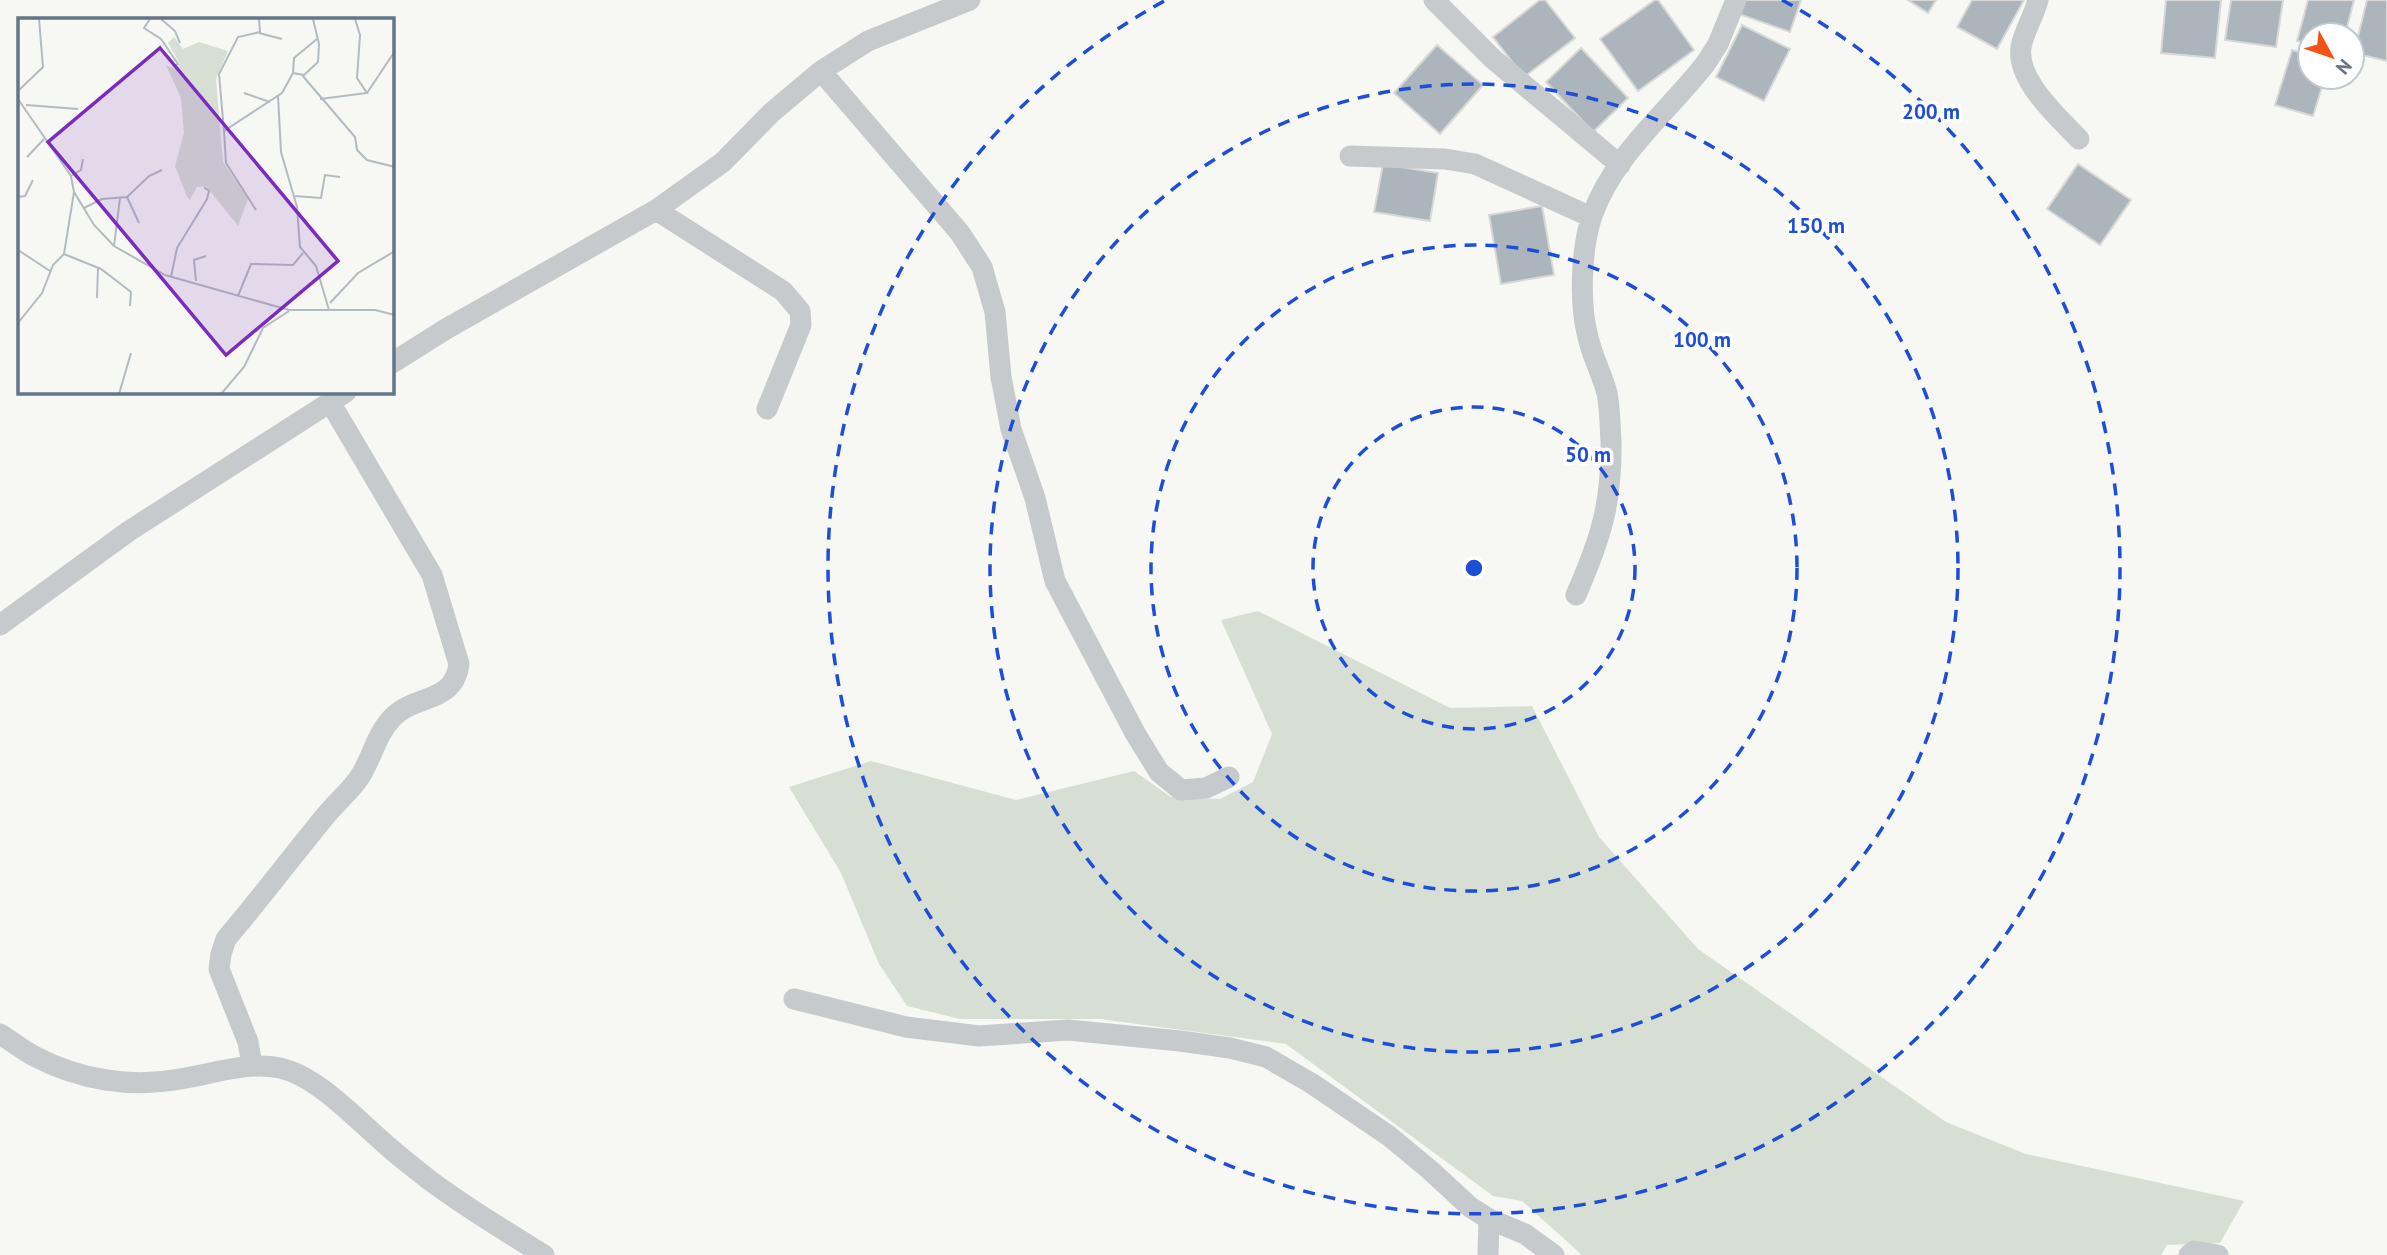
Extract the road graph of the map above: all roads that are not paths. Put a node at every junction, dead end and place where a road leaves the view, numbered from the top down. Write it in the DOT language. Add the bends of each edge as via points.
graph roads {
  1 [pos="970,0"];
  2 [pos="1434,0"];
  3 [pos="1736,0"];
  4 [pos="2038,0"];
  5 [pos="821,71"];
  6 [pos="2079,139"];
  7 [pos="1350,156"];
  8 [pos="1620,165"];
  9 [pos="656,209"];
  10 [pos="1591,217"];
  11 [pos="394,362"];
  12 [pos="338,397"];
  13 [pos="768,409"];
  14 [pos="1576,594"];
  15 [pos="0,625"];
  16 [pos="1229,777"];
  17 [pos="794,999"];
  18 [pos="0,1034"];
  19 [pos="252,1065"];
  20 [pos="1489,1219"];
  21 [pos="544,1255"];
  22 [pos="1488,1255"];
  23 [pos="1554,1255"];
  24 [pos="2189,1255"];
  25 [pos="2218,1255"];
  1 -- 5 [label="street" via="868,41"];
  2 -- 8 [label="street" via="1493,59"];
  3 -- 8 [label="street" via="1706,63"];
  4 -- 6 [label="street" via="2022,42 2021,62 2045,103"];
  5 -- 9 [label="street" via="723,162"];
  5 -- 16 [label="street" via="960,233 982,267 995,312 1000,377 1011,429 1035,498 1055,581 1135,733 1159,772 1181,790 1206,788"];
  7 -- 10 [label="street" via="1475,164"];
  8 -- 10 [label="street"];
  9 -- 11 [label="street"];
  9 -- 13 [label="street" via="783,291 800,311 801,325"];
  10 -- 14 [label="street" via="1583,307 1587,337 1607,393 1611,478 1596,550"];
  12 -- 15 [label="street" via="129,531"];
  12 -- 19 [label="street" via="432,575 460,664 450,687 393,717 360,778 226,939 219,969 248,1042"];
  17 -- 20 [label="street" via="917,1028 979,1036 1068,1030 1230,1048 1266,1057 1389,1136"];
  18 -- 19 [label="street" via="33,1056 89,1078 136,1083 177,1080"];
  19 -- 21 [label="street" via="281,1068 303,1078 431,1181"];
  20 -- 22 [label="street"];
  20 -- 23 [label="street" via="1525,1234"];
  24 -- 25 [label="street" via="2194,1251"];
}
